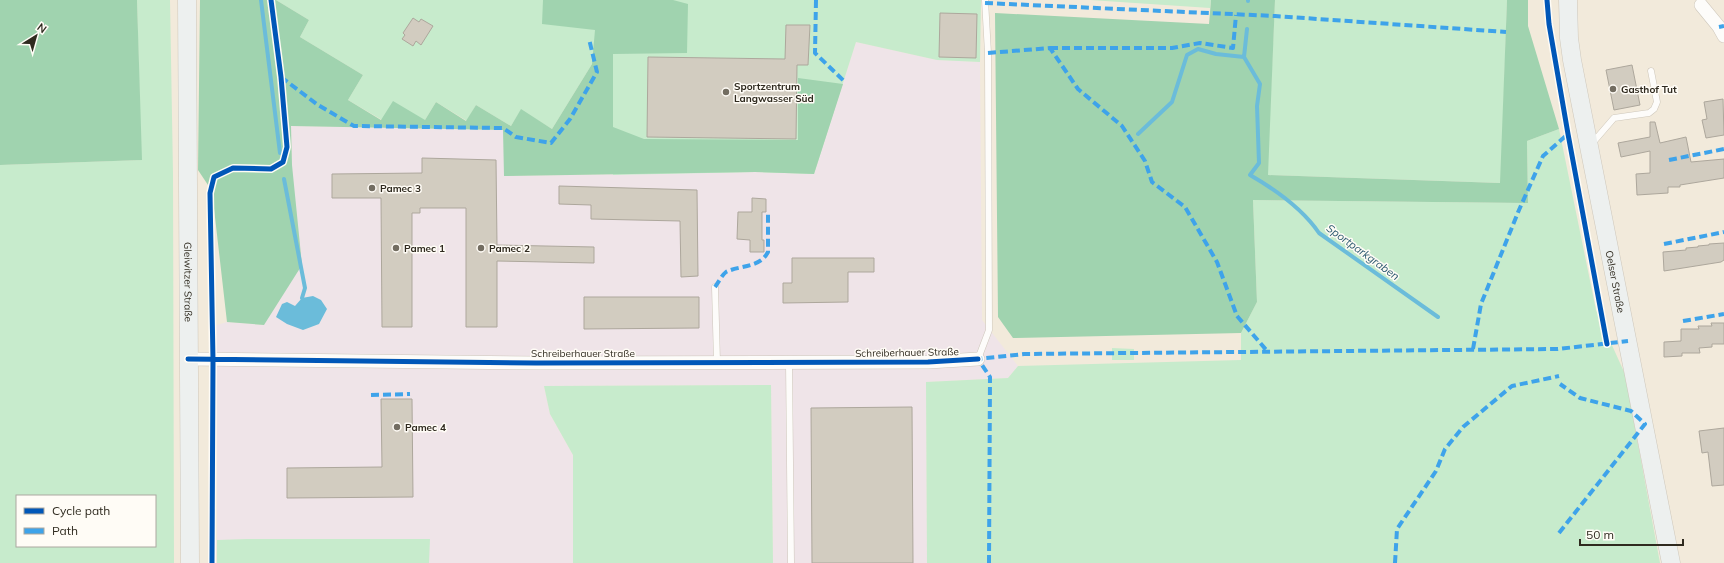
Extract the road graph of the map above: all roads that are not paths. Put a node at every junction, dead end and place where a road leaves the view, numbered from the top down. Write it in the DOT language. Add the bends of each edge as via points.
graph roads {
  1 [pos="187,0"];
  2 [pos="985,0"];
  3 [pos="1568,0"];
  4 [pos="1701,3"];
  5 [pos="1724,36"];
  6 [pos="1651,71"];
  7 [pos="1588,141"];
  8 [pos="715,287"];
  9 [pos="188,359"];
  10 [pos="978,359"];
  11 [pos="717,362"];
  12 [pos="789,362"];
  13 [pos="190,563"];
  14 [pos="791,563"];
  15 [pos="1671,563"];
  1 -- 9 [label="main road, Gleiwitzer Straße"];
  2 -- 10 [label="lane" via="988,53 989,330"];
  3 -- 7 [label="main road, Oelser Straße" via="1570,49"];
  4 -- 5 [label="street"];
  6 -- 7 [label="lane" via="1657,102 1654,109 1648,113 1614,118 1595,140"];
  7 -- 15 [label="main road, Oelser Straße"];
  8 -- 11 [label="lane"];
  9 -- 11 [label="street, Schreiberhauer Straße"];
  9 -- 13 [label="main road, Gleiwitzer Straße"];
  10 -- 12 [label="street, Schreiberhauer Straße" via="928,362"];
  11 -- 12 [label="street, Schreiberhauer Straße"];
  12 -- 14 [label="lane"];
}
